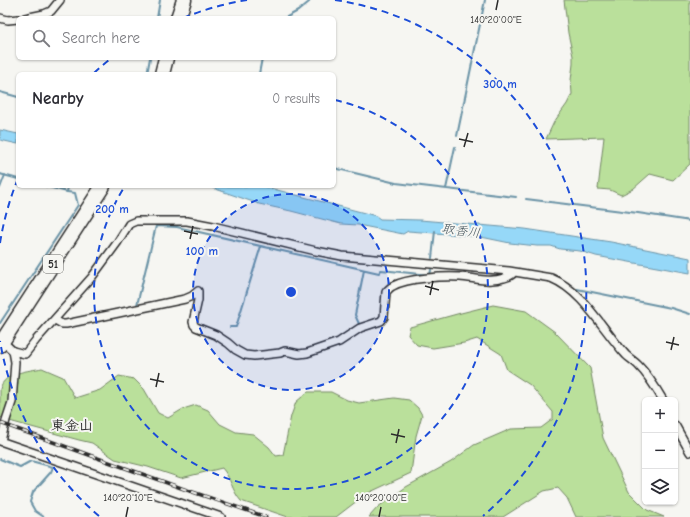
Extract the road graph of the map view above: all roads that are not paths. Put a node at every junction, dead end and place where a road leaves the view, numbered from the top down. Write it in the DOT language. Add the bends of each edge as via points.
graph roads {
  1 [pos="60,0"];
  2 [pos="184,0"];
  3 [pos="37,16"];
  4 [pos="179,16"];
  5 [pos="0,18"];
  6 [pos="16,19"];
  7 [pos="166,60"];
  8 [pos="162,72"];
  9 [pos="100,190"];
  10 [pos="514,272"];
  11 [pos="55,320"];
  12 [pos="1,342"];
  13 [pos="13,351"];
  14 [pos="660,397"];
  15 [pos="678,430"];
  16 [pos="0,441"];
  17 [pos="690,452"];
  18 [pos="221,517"];
  1 -- 3 [label="street" via="50,11"];
  2 -- 4 [label="highway"];
  5 -- 6 [label="street"];
  7 -- 8 [label="highway"];
  9 -- 12 [label="highway, 51"];
  10 -- 11 [label="street" via="342,256 186,221 136,221 129,224 92,277"];
  10 -- 11 [label="street" via="508,277 493,280 443,277 407,281 392,286 386,292 384,317 381,321 360,328 338,342 299,354 285,351 245,355 216,335 196,327 193,322 198,291 184,299 66,324"];
  10 -- 14 [label="street" via="551,278 575,294 626,355 638,364"];
  11 -- 13 [label="street" via="25,354"];
  12 -- 13 [label="street"];
  13 -- 16 [label="street" via="15,362 12,402"];
  15 -- 17 [label="street"];
  16 -- 18 [label="street"];
}
